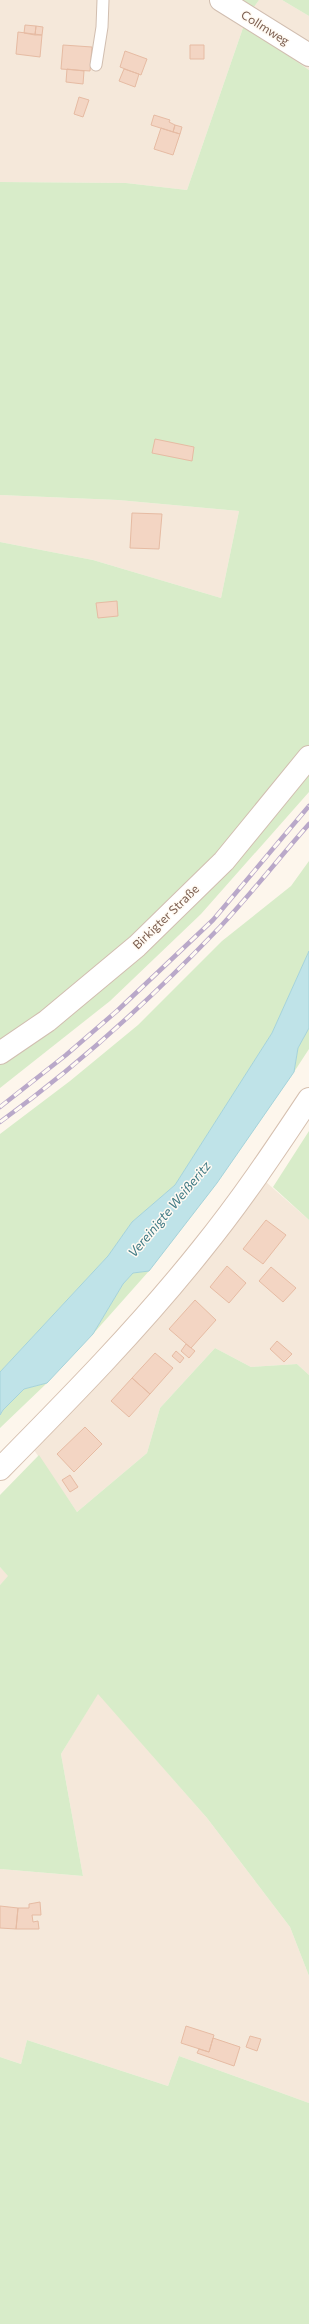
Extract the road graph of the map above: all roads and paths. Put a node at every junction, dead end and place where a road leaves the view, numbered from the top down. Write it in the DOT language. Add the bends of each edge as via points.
graph roads {
  1 [pos="103,0"];
  2 [pos="221,0"];
  3 [pos="309,56"];
  4 [pos="96,65"];
  5 [pos="309,757"];
  6 [pos="0,1053"];
  7 [pos="309,1099"];
  8 [pos="0,1469"];
  1 -- 4 [label="lane"];
  2 -- 3 [label="street, Collmweg"];
  5 -- 6 [label="street, Birkigter Straße" via="224,861 137,946 47,1021"];
  7 -- 8 [label="street" via="262,1170 189,1265 100,1367"];
}
